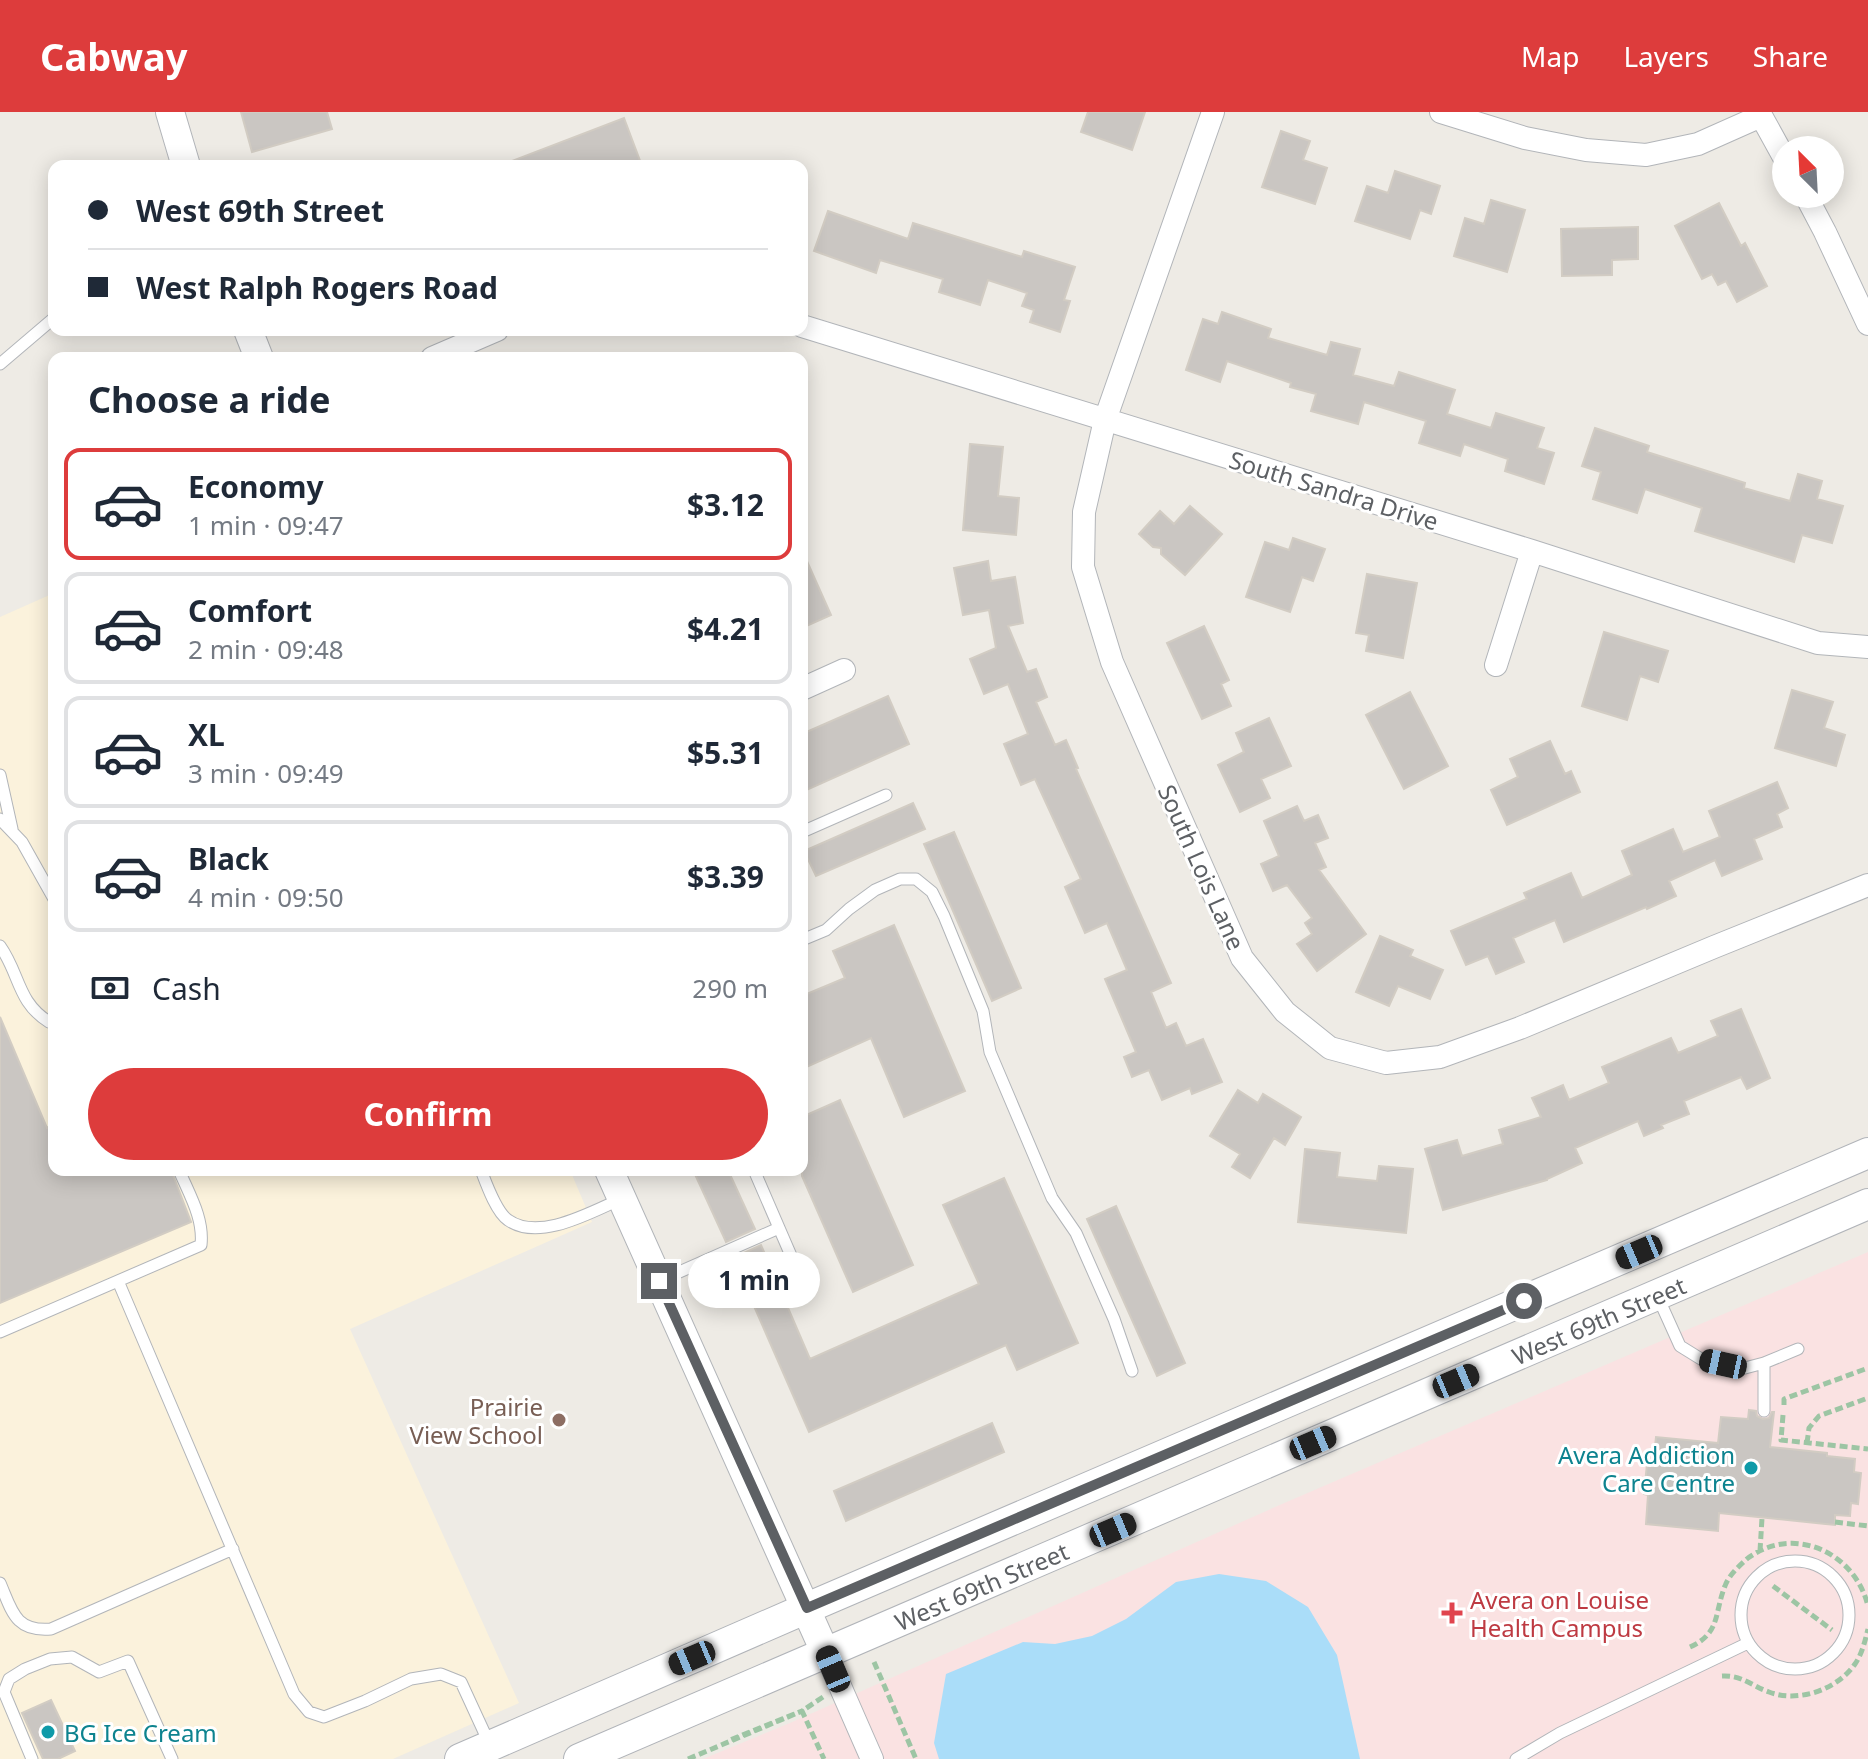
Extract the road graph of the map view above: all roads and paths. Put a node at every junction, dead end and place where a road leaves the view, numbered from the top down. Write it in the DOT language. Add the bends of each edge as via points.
graph roads {
  1 [pos="170,112"];
  2 [pos="1213,112"];
  3 [pos="1441,112"];
  4 [pos="1760,114"];
  5 [pos="1772,136"];
  6 [pos="184,160"];
  7 [pos="1812,208"];
  8 [pos="48,323"];
  9 [pos="1868,324"];
  10 [pos="808,328"];
  11 [pos="483,336"];
  12 [pos="446,352"];
  13 [pos="0,364"];
  14 [pos="1105,420"];
  15 [pos="1532,551"];
  16 [pos="1868,647"];
  17 [pos="1496,665"];
  18 [pos="844,670"];
  19 [pos="808,686"];
  20 [pos="0,775"];
  21 [pos="886,795"];
  22 [pos="0,819"];
  23 [pos="808,829"];
  24 [pos="12,831"];
  25 [pos="1868,885"];
  26 [pos="48,888"];
  27 [pos="808,938"];
  28 [pos="0,946"];
  29 [pos="48,1021"];
  30 [pos="1868,1153"];
  31 [pos="181,1176"];
  32 [pos="484,1176"];
  33 [pos="612,1176"];
  34 [pos="757,1176"];
  35 [pos="622,1199"];
  36 [pos="1868,1204"];
  37 [pos="779,1228"];
  38 [pos="118,1281"];
  39 [pos="659,1281"];
  40 [pos="805,1288"];
  41 [pos="1657,1295"];
  42 [pos="0,1332"];
  43 [pos="1798,1349"];
  44 [pos="1764,1363"];
  45 [pos="1868,1368"];
  46 [pos="1132,1371"];
  47 [pos="1868,1398"];
  48 [pos="1764,1411"];
  49 [pos="1807,1443"];
  50 [pos="1868,1449"];
  51 [pos="1762,1518"];
  52 [pos="1835,1522"];
  53 [pos="1868,1524"];
  54 [pos="233,1549"];
  55 [pos="1760,1551"];
  56 [pos="0,1583"];
  57 [pos="1868,1583"];
  58 [pos="1773,1586"];
  59 [pos="1861,1587"];
  60 [pos="1868,1606"];
  61 [pos="807,1608"];
  62 [pos="1868,1629"];
  63 [pos="1832,1630"];
  64 [pos="1748,1643"];
  65 [pos="1690,1647"];
  66 [pos="826,1654"];
  67 [pos="875,1661"];
  68 [pos="1720,1676"];
  69 [pos="730,1740"];
  70 [pos="490,1746"];
  71 [pos="32,1759"];
  72 [pos="172,1759"];
  73 [pos="460,1759"];
  74 [pos="579,1759"];
  75 [pos="688,1759"];
  76 [pos="872,1759"];
  77 [pos="916,1759"];
  78 [pos="1516,1759"];
  1 -- 6 [label="street"];
  2 -- 14 [label="street, South Lois Lane"];
  3 -- 4 [label="street" via="1525,138 1646,155 1698,144"];
  4 -- 5 [label="street"];
  7 -- 9 [label="street"];
  8 -- 13 [label="lane"];
  10 -- 14 [label="street, South Sandra Drive"];
  11 -- 12 [label="street"];
  14 -- 15 [label="street, South Sandra Drive"];
  14 -- 25 [label="street, South Lois Lane" via="1084,512 1083,567 1112,662 1242,958 1285,1012 1330,1048 1386,1063 1440,1057"];
  15 -- 16 [label="street, South Sandra Drive" via="1818,643"];
  15 -- 17 [label="street"];
  18 -- 19 [label="street"];
  20 -- 24 [label="lane"];
  21 -- 23 [label="lane"];
  22 -- 24 [label="lane"];
  24 -- 26 [label="lane"];
  27 -- 46 [label="lane" via="826,930 875,890 900,879 916,879 932,892 983,1011 990,1052 1052,1198 1076,1233"];
  28 -- 29 [label="lane" via="26,1000"];
  30 -- 61 [label="main road, West 69th Street"];
  31 -- 38 [label="lane" via="200,1221 201,1245"];
  32 -- 35 [label="lane" via="506,1219 529,1228 551,1226"];
  33 -- 35 [label="street"];
  34 -- 37 [label="lane"];
  35 -- 39 [label="street"];
  36 -- 41 [label="main road, West 69th Street"];
  37 -- 39 [label="lane"];
  37 -- 40 [label="lane"];
  38 -- 42 [label="lane"];
  38 -- 54 [label="lane"];
  39 -- 61 [label="street"];
  41 -- 44 [label="lane" via="1680,1346 1701,1359 1745,1368"];
  41 -- 66 [label="main road, West 69th Street"];
  43 -- 44 [label="lane"];
  44 -- 48 [label="lane"];
  45 -- 49 [label="path" via="1784,1399 1781,1440"];
  47 -- 49 [label="path" via="1819,1416 1809,1428"];
  49 -- 50 [label="path"];
  51 -- 55 [label="path"];
  52 -- 53 [label="path"];
  54 -- 56 [label="lane" via="51,1629 37,1630 15,1617"];
  54 -- 70 [label="lane" via="294,1694 309,1712 324,1717 411,1679 441,1674 461,1682"];
  55 -- 59 [label="path" via="1813,1546 1833,1554"];
  55 -- 65 [label="path" via="1732,1574 1715,1625"];
  57 -- 59 [label="path"];
  58 -- 63 [label="path"];
  59 -- 60 [label="path"];
  61 -- 66 [label="street"];
  61 -- 70 [label="main road, West 69th Street"];
  62 -- 68 [label="path" via="1854,1666 1824,1689 1785,1695 1733,1675"];
  64 -- 64 [label="lane" via="1761,1658 1790,1670 1824,1661 1837,1650 1850,1618 1840,1584 1810,1563 1774,1564 1757,1576 1743,1598 1740,1622"];
  64 -- 78 [label="lane"];
  66 -- 74 [label="main road, West 69th Street"];
  66 -- 76 [label="street"];
  67 -- 77 [label="path"];
  69 -- 75 [label="path" via="802,1711"];
  70 -- 73 [label="main road, West 69th Street"];
  71 -- 72 [label="lane" via="4,1692 9,1679 50,1659 72,1657 99,1672 128,1661"];
}
